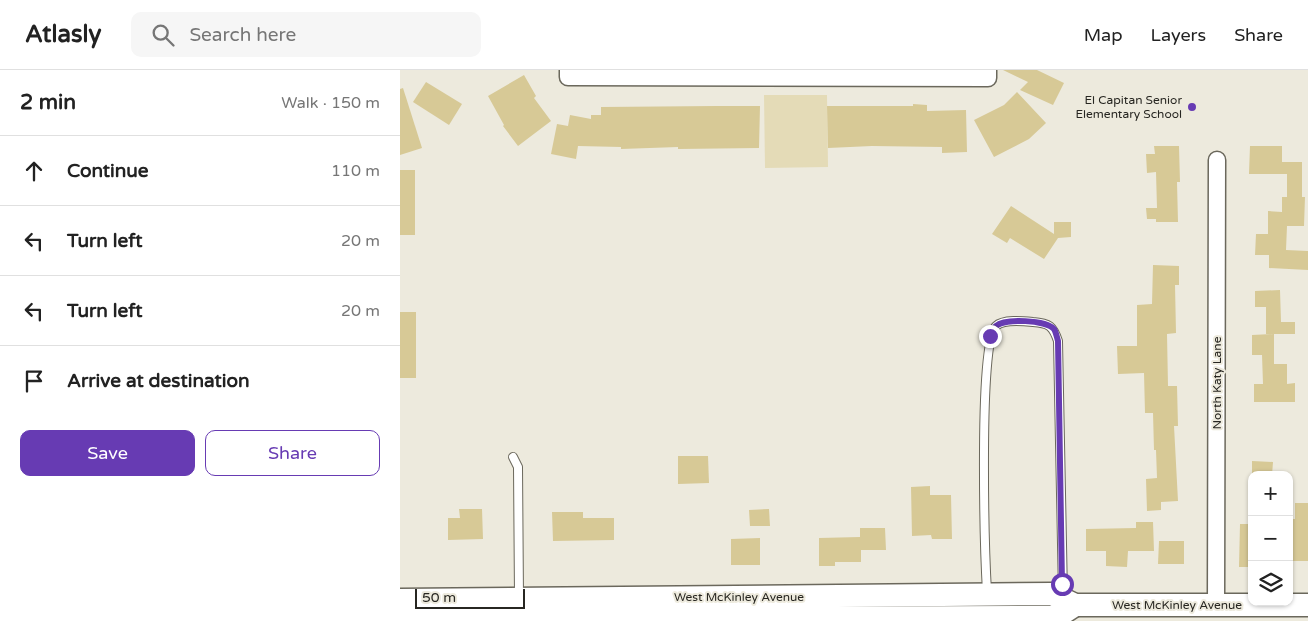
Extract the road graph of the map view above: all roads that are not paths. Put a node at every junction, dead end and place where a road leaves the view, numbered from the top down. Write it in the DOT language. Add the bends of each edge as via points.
graph roads {
  1 [pos="568,73"];
  2 [pos="988,74"];
  3 [pos="1217,160"];
  4 [pos="513,457"];
  5 [pos="987,595"];
  6 [pos="520,599"];
  7 [pos="400,600"];
  8 [pos="1308,605"];
  9 [pos="1216,606"];
  10 [pos="1071,609"];
  11 [pos="400,619"];
  12 [pos="722,620"];
  1 -- 2 [label="street"];
  3 -- 9 [label="street, North Katy Lane"];
  4 -- 6 [label="lane" via="518,467"];
  5 -- 6 [label="main road, West McKinley Avenue"];
  5 -- 10 [label="main road, West McKinley Avenue" via="1052,594"];
  5 -- 10 [label="lane" via="984,462 990,336 995,326 1001,323 1045,324 1054,330 1058,341"];
  6 -- 7 [label="main road, West McKinley Avenue"];
  8 -- 9 [label="main road, West McKinley Avenue"];
  9 -- 10 [label="main road, West McKinley Avenue"];
  10 -- 12 [label="main road, West McKinley Avenue" via="1056,617"];
  11 -- 12 [label="main road, West McKinley Avenue"];
}
